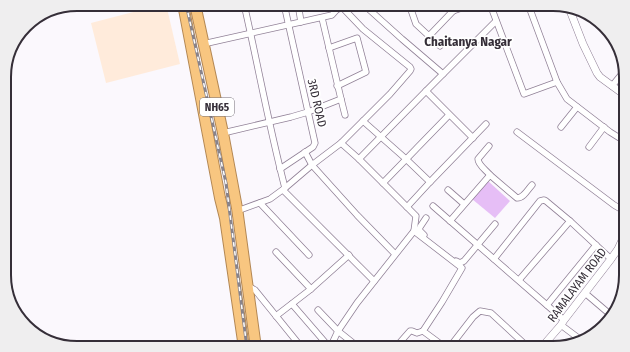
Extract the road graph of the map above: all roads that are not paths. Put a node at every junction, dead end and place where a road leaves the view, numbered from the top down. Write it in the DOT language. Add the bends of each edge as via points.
graph roads {
  1 [pos="184,11"];
  2 [pos="196,11"];
  3 [pos="246,11"];
  4 [pos="285,11"];
  5 [pos="299,11"];
  6 [pos="336,11"];
  7 [pos="345,11"];
  8 [pos="371,11"];
  9 [pos="411,11"];
  10 [pos="453,11"];
  11 [pos="492,11"];
  12 [pos="531,11"];
  13 [pos="571,13"];
  14 [pos="322,18"];
  15 [pos="496,21"];
  16 [pos="301,22"];
  17 [pos="288,24"];
  18 [pos="251,34"];
  19 [pos="429,36"];
  20 [pos="203,44"];
  21 [pos="440,46"];
  22 [pos="329,48"];
  23 [pos="443,74"];
  24 [pos="619,77"];
  25 [pos="557,82"];
  26 [pos="338,86"];
  27 [pos="612,86"];
  28 [pos="426,91"];
  29 [pos="619,91"];
  30 [pos="341,99"];
  31 [pos="577,107"];
  32 [pos="308,112"];
  33 [pos="346,114"];
  34 [pos="449,115"];
  35 [pos="363,121"];
  36 [pos="269,122"];
  37 [pos="486,124"];
  38 [pos="561,127"];
  39 [pos="604,127"];
  40 [pos="517,132"];
  41 [pos="223,133"];
  42 [pos="619,137"];
  43 [pos="380,138"];
  44 [pos="473,138"];
  45 [pos="341,143"];
  46 [pos="489,146"];
  47 [pos="589,147"];
  48 [pos="304,152"];
  49 [pos="359,159"];
  50 [pos="406,159"];
  51 [pos="312,165"];
  52 [pos="280,169"];
  53 [pos="490,175"];
  54 [pos="383,182"];
  55 [pos="430,182"];
  56 [pos="532,185"];
  57 [pos="284,189"];
  58 [pos="448,190"];
  59 [pos="260,203"];
  60 [pos="464,204"];
  61 [pos="433,206"];
  62 [pos="407,207"];
  63 [pos="619,208"];
  64 [pos="222,209"];
  65 [pos="237,209"];
  66 [pos="426,218"];
  67 [pos="450,220"];
  68 [pos="570,221"];
  69 [pos="496,224"];
  70 [pos="414,231"];
  71 [pos="478,245"];
  72 [pos="596,245"];
  73 [pos="618,249"];
  74 [pos="276,252"];
  75 [pos="309,254"];
  76 [pos="395,254"];
  77 [pos="349,255"];
  78 [pos="611,258"];
  79 [pos="494,259"];
  80 [pos="519,280"];
  81 [pos="374,281"];
  82 [pos="248,286"];
  83 [pos="311,289"];
  84 [pos="585,293"];
  85 [pos="292,304"];
  86 [pos="547,305"];
  87 [pos="318,310"];
  88 [pos="607,312"];
  89 [pos="276,316"];
  90 [pos="563,322"];
  91 [pos="338,331"];
  92 [pos="423,331"];
  93 [pos="577,336"];
  94 [pos="243,341"];
  95 [pos="255,341"];
  96 [pos="296,341"];
  97 [pos="324,341"];
  98 [pos="333,341"];
  99 [pos="350,341"];
  100 [pos="401,341"];
  101 [pos="437,341"];
  102 [pos="453,341"];
  103 [pos="521,341"];
  104 [pos="547,341"];
  1 -- 64 [label="highway, NH65"];
  2 -- 20 [label="highway, NH65"];
  3 -- 18 [label="street"];
  4 -- 17 [label="street, 3RD ROAD"];
  5 -- 16 [label="street"];
  6 -- 14 [label="street"];
  7 -- 35 [label="street" via="411,69"];
  8 -- 23 [label="street"];
  9 -- 19 [label="street" via="416,24"];
  10 -- 19 [label="street"];
  11 -- 15 [label="street"];
  12 -- 25 [label="street"];
  13 -- 27 [label="street" via="600,77"];
  14 -- 16 [label="street"];
  14 -- 22 [label="street"];
  15 -- 23 [label="street"];
  15 -- 25 [label="street" via="524,94"];
  16 -- 17 [label="street"];
  17 -- 18 [label="street"];
  17 -- 32 [label="street, 3RD ROAD"];
  18 -- 20 [label="street"];
  18 -- 36 [label="street"];
  19 -- 21 [label="street"];
  20 -- 41 [label="highway, NH65"];
  22 -- 26 [label="street"];
  22 -- 26 [label="street" via="357,38 366,72"];
  23 -- 28 [label="street"];
  24 -- 27 [label="street"];
  25 -- 31 [label="street" via="567,99"];
  26 -- 30 [label="street"];
  27 -- 29 [label="street"];
  28 -- 34 [label="street"];
  28 -- 43 [label="street"];
  30 -- 32 [label="street"];
  30 -- 33 [label="street"];
  31 -- 38 [label="street"];
  31 -- 39 [label="street"];
  32 -- 36 [label="street"];
  32 -- 48 [label="street, 3RD ROAD" via="315,143"];
  34 -- 44 [label="street"];
  34 -- 50 [label="street"];
  35 -- 43 [label="street"];
  35 -- 45 [label="street"];
  36 -- 41 [label="street"];
  36 -- 52 [label="street"];
  37 -- 44 [label="street"];
  39 -- 42 [label="street"];
  39 -- 47 [label="street"];
  40 -- 63 [label="street"];
  41 -- 65 [label="highway, NH65"];
  43 -- 49 [label="street"];
  43 -- 50 [label="street"];
  44 -- 55 [label="street"];
  45 -- 49 [label="street"];
  45 -- 51 [label="street"];
  46 -- 53 [label="street" via="477,160"];
  48 -- 51 [label="street"];
  48 -- 52 [label="street, 3RD ROAD"];
  49 -- 54 [label="street"];
  50 -- 54 [label="street"];
  50 -- 55 [label="street"];
  51 -- 57 [label="street"];
  51 -- 76 [label="street"];
  52 -- 57 [label="street"];
  53 -- 56 [label="street" via="517,198 522,197"];
  53 -- 60 [label="street"];
  54 -- 62 [label="street"];
  55 -- 62 [label="street"];
  57 -- 59 [label="street" via="270,200"];
  57 -- 77 [label="street"];
  58 -- 60 [label="street"];
  59 -- 65 [label="street"];
  59 -- 75 [label="street"];
  60 -- 67 [label="street"];
  61 -- 67 [label="street"];
  62 -- 70 [label="street" via="416,216"];
  64 -- 65 [label="highway"];
  64 -- 94 [label="highway, NH65"];
  65 -- 82 [label="highway, NH65"];
  66 -- 71 [label="street" via="420,232 457,262 462,263"];
  67 -- 71 [label="street"];
  68 -- 72 [label="street"];
  68 -- 79 [label="street" via="546,200 540,201"];
  68 -- 80 [label="street"];
  69 -- 71 [label="street"];
  70 -- 76 [label="street"];
  70 -- 92 [label="street" via="462,268"];
  71 -- 79 [label="street"];
  72 -- 78 [label="street"];
  72 -- 86 [label="street"];
  73 -- 78 [label="street, RAMALAYAM ROAD"];
  74 -- 83 [label="street"];
  76 -- 81 [label="street"];
  77 -- 81 [label="street"];
  77 -- 83 [label="street"];
  78 -- 84 [label="street, RAMALAYAM ROAD"];
  79 -- 80 [label="street"];
  80 -- 86 [label="street"];
  81 -- 91 [label="street"];
  82 -- 89 [label="street" via="255,290"];
  82 -- 95 [label="highway, NH65"];
  83 -- 85 [label="street"];
  84 -- 88 [label="street"];
  84 -- 90 [label="street, RAMALAYAM ROAD"];
  85 -- 89 [label="street"];
  85 -- 97 [label="street"];
  86 -- 90 [label="street"];
  87 -- 91 [label="street"];
  89 -- 96 [label="street"];
  90 -- 93 [label="street"];
  90 -- 104 [label="street, RAMALAYAM ROAD"];
  91 -- 98 [label="street"];
  91 -- 99 [label="street"];
  92 -- 100 [label="street" via="410,331"];
  92 -- 101 [label="street"];
  102 -- 103 [label="street" via="480,311 491,313"];
}
